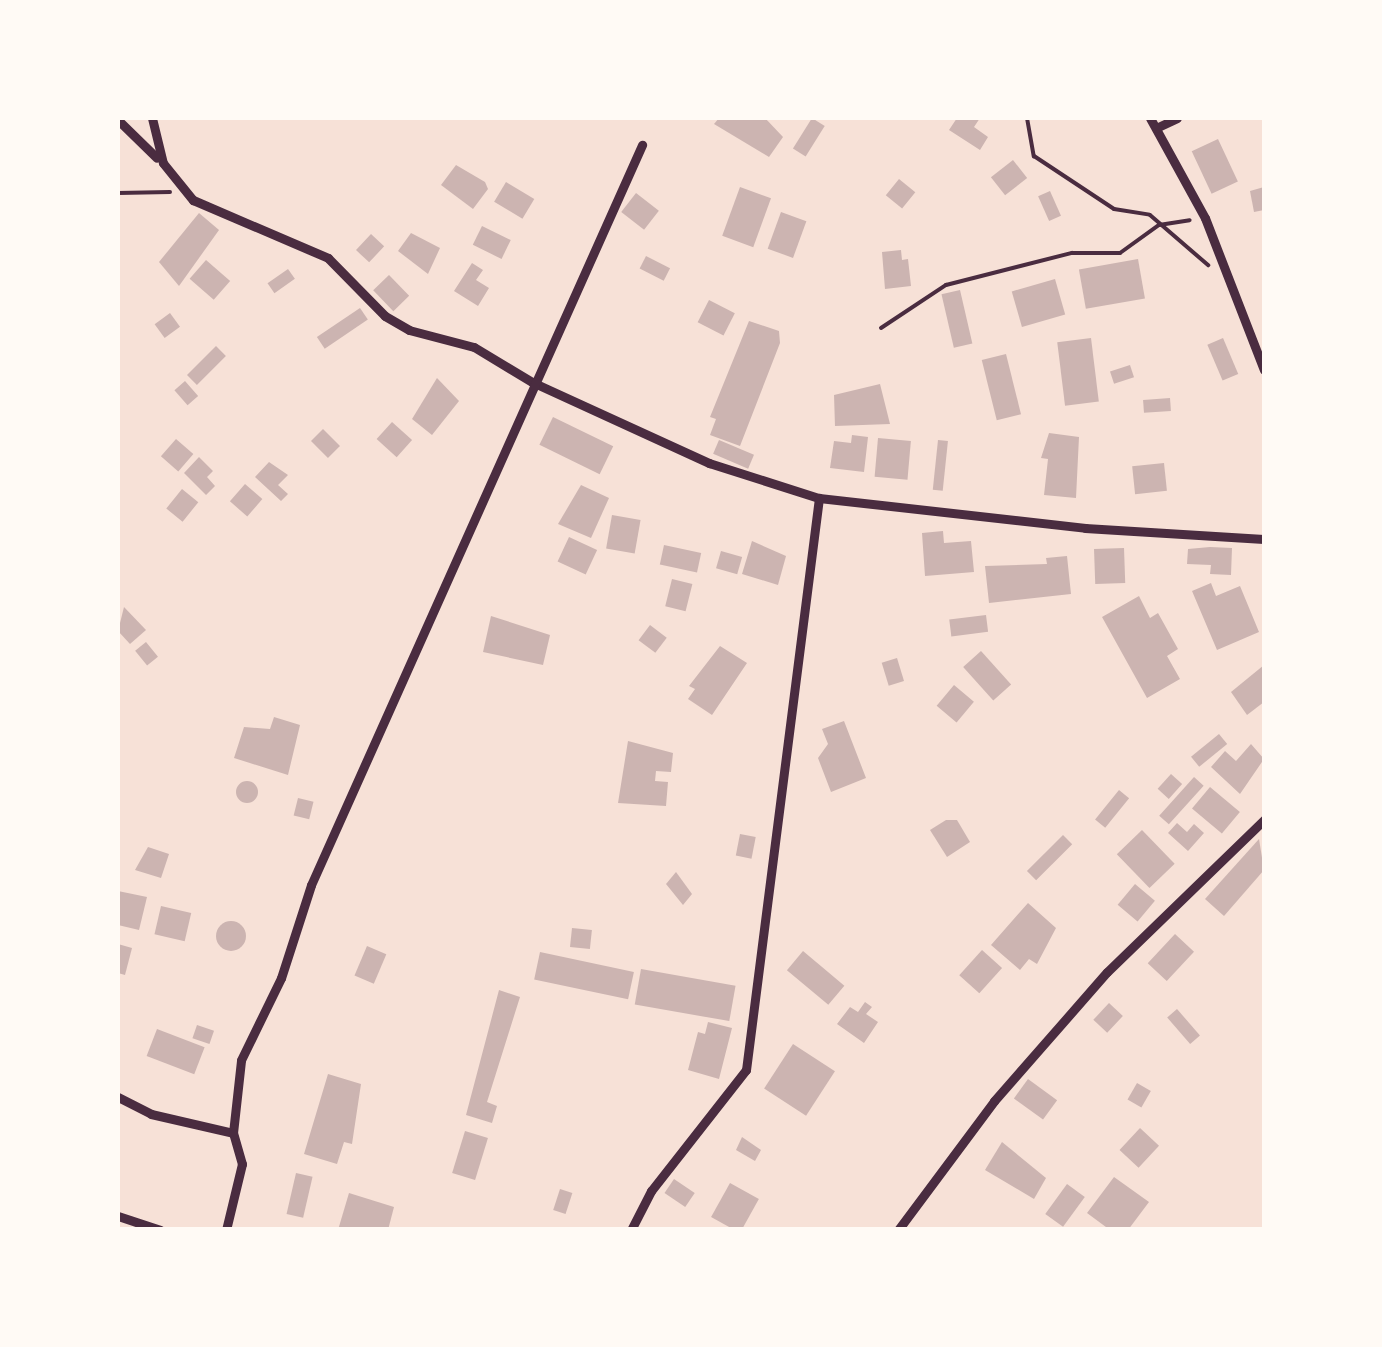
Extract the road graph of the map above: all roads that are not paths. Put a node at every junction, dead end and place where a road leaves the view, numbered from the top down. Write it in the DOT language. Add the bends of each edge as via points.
graph roads {
  1 [pos="152,118"];
  2 [pos="1150,118"];
  3 [pos="1176,118"];
  4 [pos="118,120"];
  5 [pos="1156,128"];
  6 [pos="642,146"];
  7 [pos="163,163"];
  8 [pos="1264,370"];
  9 [pos="532,382"];
  10 [pos="819,498"];
  11 [pos="1264,540"];
  12 [pos="1264,820"];
  13 [pos="118,1098"];
  14 [pos="233,1133"];
  15 [pos="118,1216"];
  16 [pos="899,1229"];
  17 [pos="160,1230"];
  18 [pos="226,1230"];
  19 [pos="630,1230"];
  1 -- 7 [label="street"];
  2 -- 5 [label="street"];
  3 -- 5 [label="street"];
  4 -- 7 [label="street"];
  5 -- 8 [label="street" via="1205,218"];
  6 -- 9 [label="street"];
  7 -- 9 [label="street" via="193,200 328,258 385,316 409,330 474,348"];
  9 -- 10 [label="street" via="708,463"];
  9 -- 14 [label="street" via="362,763 281,978 241,1060"];
  10 -- 11 [label="street"];
  10 -- 19 [label="street" via="746,1070 651,1192"];
  12 -- 16 [label="street" via="1096,985 994,1101"];
  13 -- 14 [label="street" via="150,1114"];
  14 -- 18 [label="street" via="242,1164"];
  15 -- 17 [label="street"];
}
